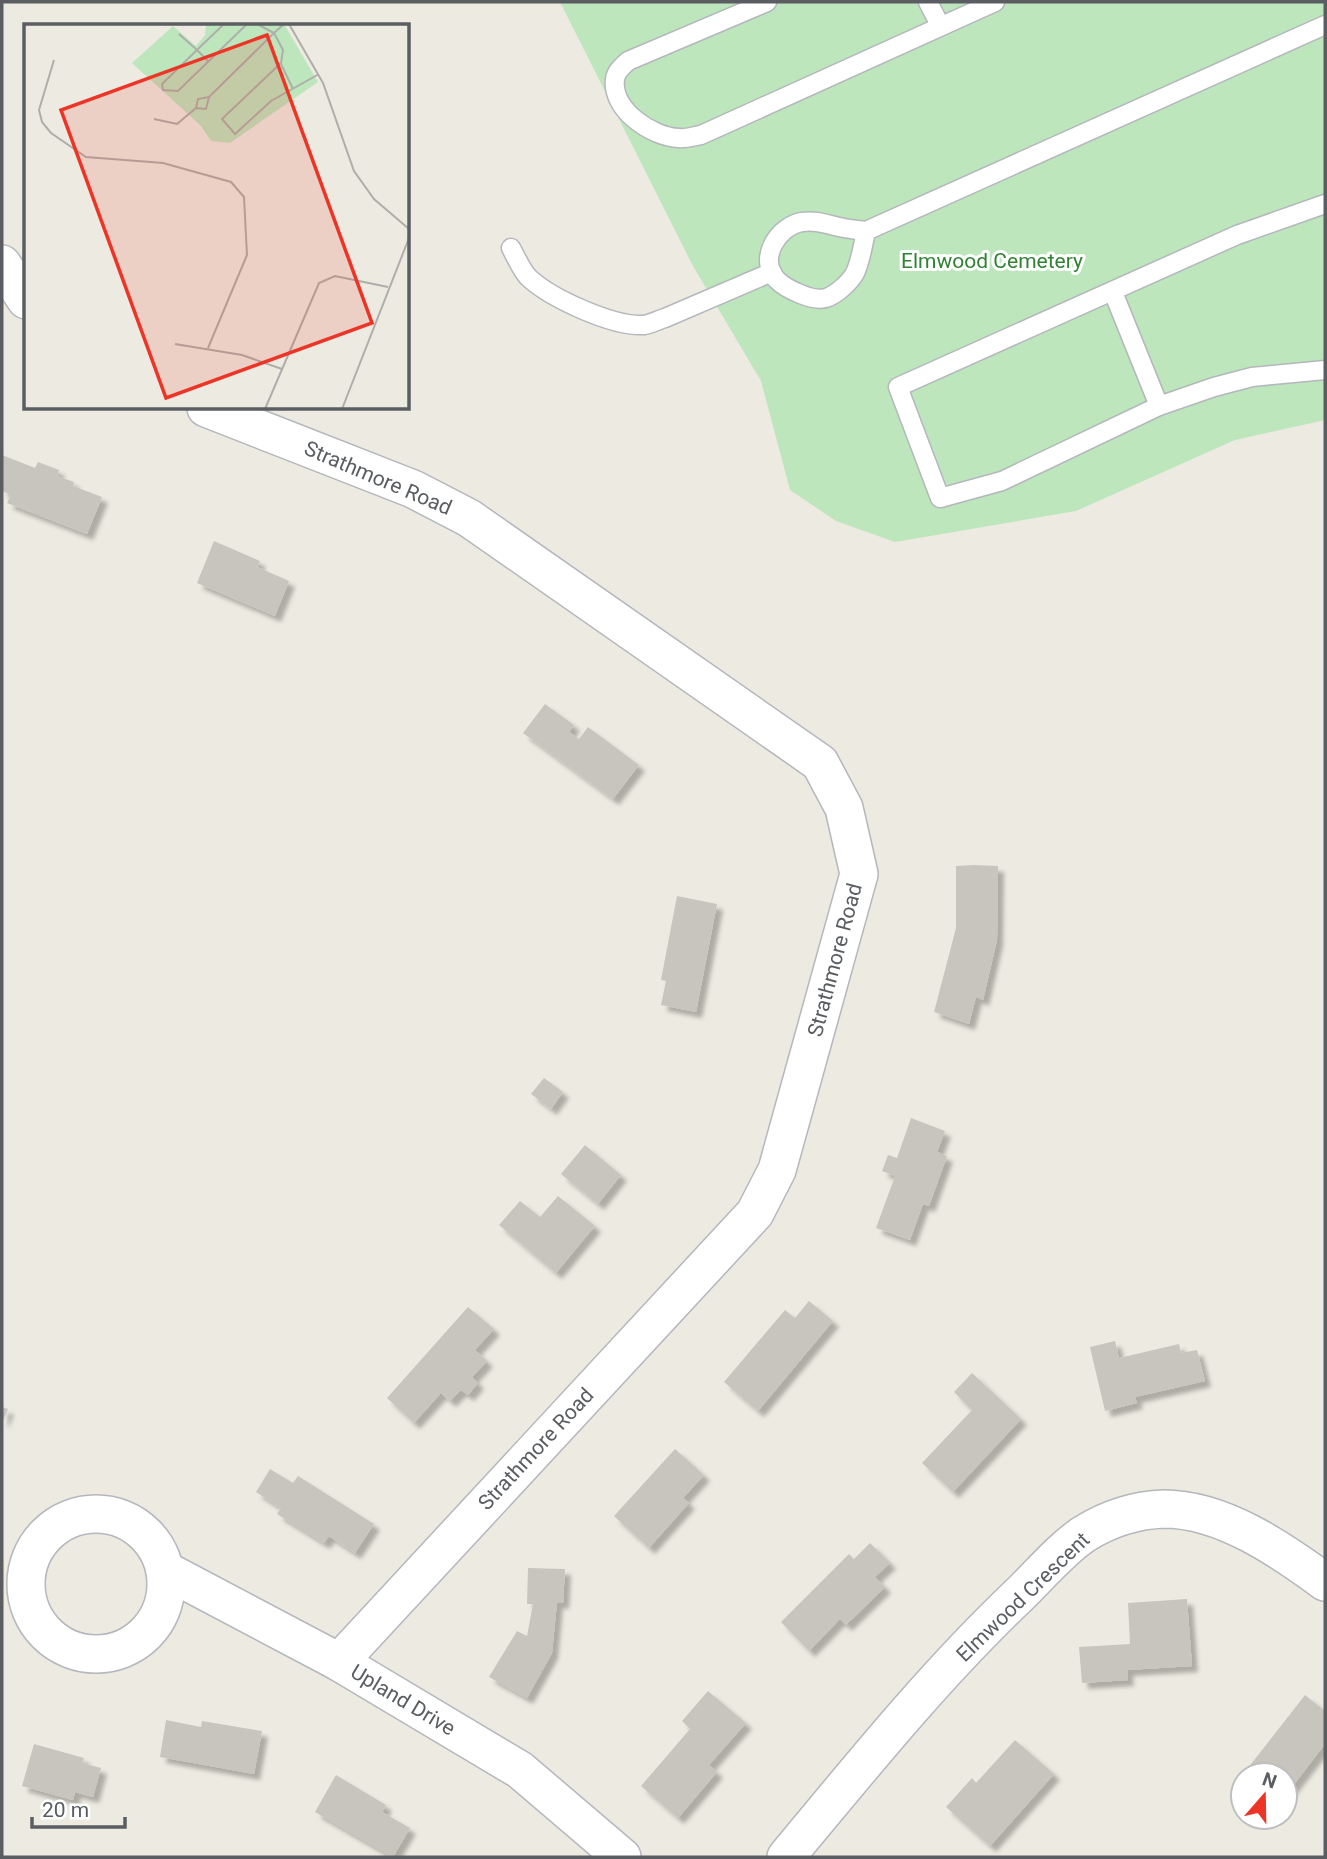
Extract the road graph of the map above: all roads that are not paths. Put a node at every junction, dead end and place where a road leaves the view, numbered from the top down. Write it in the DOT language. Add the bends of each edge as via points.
graph roads {
  1 [pos="766,2"];
  2 [pos="928,2"];
  3 [pos="995,2"];
  4 [pos="940,25"];
  5 [pos="1325,25"];
  6 [pos="1325,204"];
  7 [pos="866,231"];
  8 [pos="511,248"];
  9 [pos="2,264"];
  10 [pos="772,272"];
  11 [pos="1113,292"];
  12 [pos="24,297"];
  13 [pos="1325,370"];
  14 [pos="1159,406"];
  15 [pos="211,410"];
  16 [pos="165,1570"];
  17 [pos="1325,1582"];
  18 [pos="339,1662"];
  19 [pos="622,1857"];
  20 [pos="786,1857"];
  1 -- 4 [label="lane" via="628,61 615,79 618,101 639,123 658,133 678,138 701,135"];
  2 -- 4 [label="lane"];
  3 -- 4 [label="lane"];
  5 -- 7 [label="lane"];
  6 -- 11 [label="lane" via="1237,235"];
  7 -- 10 [label="lane" via="818,221 799,222 776,237 771,249"];
  7 -- 10 [label="lane" via="854,275 825,298 806,296 777,280"];
  8 -- 10 [label="lane" via="526,275 542,287 583,310 631,324 646,325"];
  9 -- 12 [label="street"];
  11 -- 14 [label="lane"];
  11 -- 14 [label="lane" via="898,387 940,498 1002,481"];
  13 -- 14 [label="lane" via="1252,377"];
  15 -- 18 [label="street, Strathmore Road" via="413,489 469,518 820,763 844,808 859,874 777,1170 755,1213"];
  16 -- 18 [label="street, Upland Drive"];
  17 -- 20 [label="street, Elmwood Crescent" via="1267,1544 1188,1510 1162,1509 1109,1520 1082,1536 988,1625"];
  18 -- 19 [label="street, Upland Drive" via="520,1770"];
}
